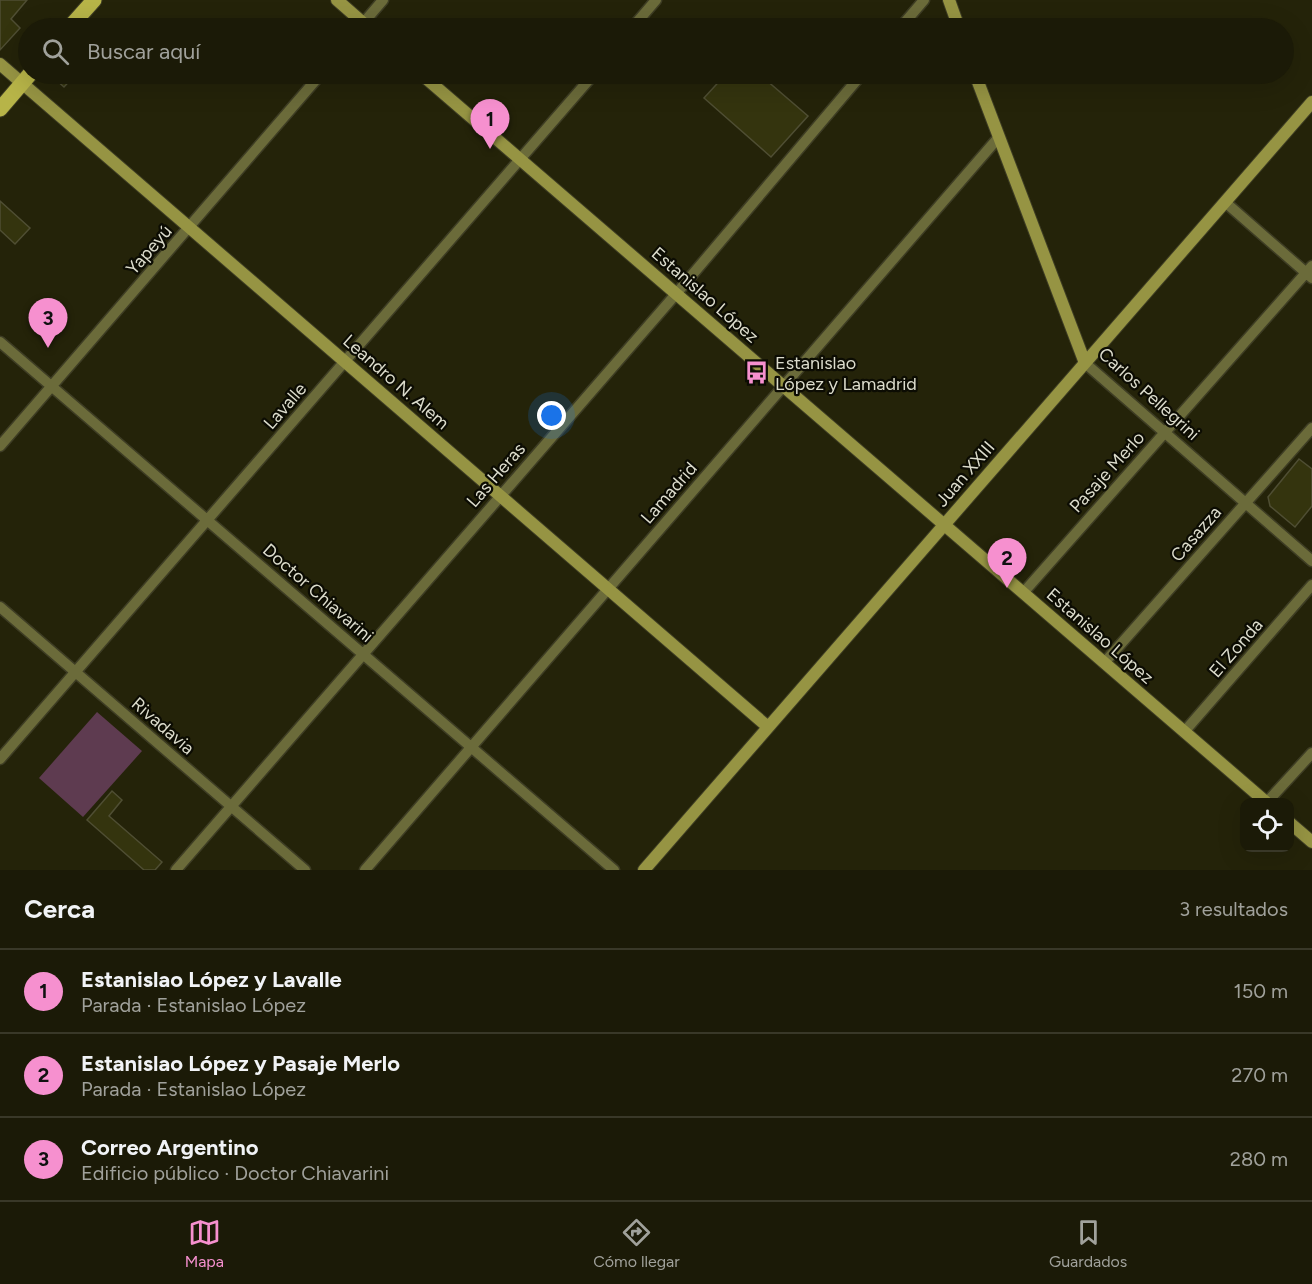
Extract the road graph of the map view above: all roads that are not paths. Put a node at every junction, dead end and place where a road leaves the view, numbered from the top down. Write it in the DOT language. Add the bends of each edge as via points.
graph roads {
  1 [pos="94,0"];
  2 [pos="337,0"];
  3 [pos="383,0"];
  4 [pos="656,0"];
  5 [pos="924,0"];
  6 [pos="949,0"];
  7 [pos="78,18"];
  8 [pos="355,18"];
  9 [pos="370,18"];
  10 [pos="641,18"];
  11 [pos="909,18"];
  12 [pos="955,18"];
  13 [pos="0,64"];
  14 [pos="18,74"];
  15 [pos="21,84"];
  16 [pos="33,84"];
  17 [pos="312,84"];
  18 [pos="433,84"];
  19 [pos="585,84"];
  20 [pos="854,84"];
  21 [pos="979,84"];
  22 [pos="1312,102"];
  23 [pos="0,109"];
  24 [pos="998,138"];
  25 [pos="520,160"];
  26 [pos="1225,202"];
  27 [pos="190,228"];
  28 [pos="1310,272"];
  29 [pos="676,294"];
  30 [pos="0,342"];
  31 [pos="345,362"];
  32 [pos="1085,363"];
  33 [pos="52,386"];
  34 [pos="783,386"];
  35 [pos="1312,428"];
  36 [pos="1164,433"];
  37 [pos="0,446"];
  38 [pos="500,496"];
  39 [pos="1245,503"];
  40 [pos="208,520"];
  41 [pos="945,524"];
  42 [pos="1312,561"];
  43 [pos="1312,585"];
  44 [pos="608,589"];
  45 [pos="1023,592"];
  46 [pos="0,607"];
  47 [pos="363,654"];
  48 [pos="1104,663"];
  49 [pos="76,672"];
  50 [pos="768,727"];
  51 [pos="1184,732"];
  52 [pos="471,747"];
  53 [pos="1312,753"];
  54 [pos="0,759"];
  55 [pos="1261,798"];
  56 [pos="1270,798"];
  57 [pos="231,806"];
  58 [pos="1294,826"];
  59 [pos="1312,842"];
  60 [pos="176,870"];
  61 [pos="305,870"];
  62 [pos="365,870"];
  63 [pos="614,870"];
  64 [pos="644,870"];
  1 -- 7 [label="main road"];
  2 -- 8 [label="main road"];
  3 -- 9 [label="street"];
  4 -- 10 [label="street"];
  5 -- 11 [label="street"];
  6 -- 12 [label="main road"];
  13 -- 14 [label="main road, Leandro N. Alem"];
  15 -- 23 [label="main road"];
  16 -- 27 [label="main road, Leandro N. Alem"];
  17 -- 27 [label="street, Yapeyú"];
  18 -- 25 [label="main road, Estanislao López"];
  19 -- 25 [label="street, Lavalle"];
  20 -- 29 [label="street, Las Heras"];
  21 -- 24 [label="main road, Carlos Pellegrini"];
  22 -- 26 [label="main road, Juan XXIII"];
  24 -- 32 [label="main road, Carlos Pellegrini"];
  24 -- 34 [label="street, Lamadrid"];
  25 -- 29 [label="main road, Estanislao López"];
  25 -- 31 [label="street, Lavalle"];
  26 -- 28 [label="street"];
  26 -- 32 [label="main road, Juan XXIII"];
  27 -- 31 [label="main road, Leandro N. Alem"];
  27 -- 33 [label="street, Yapeyú"];
  28 -- 36 [label="street, Pasaje Merlo"];
  29 -- 34 [label="main road, Estanislao López"];
  29 -- 38 [label="street, Las Heras"];
  30 -- 33 [label="street, Doctor Chiavarini"];
  31 -- 38 [label="main road, Leandro N. Alem"];
  31 -- 40 [label="street, Lavalle"];
  32 -- 36 [label="street, Carlos Pellegrini"];
  32 -- 41 [label="main road, Juan XXIII"];
  33 -- 37 [label="street, Yapeyú"];
  33 -- 40 [label="street, Doctor Chiavarini"];
  34 -- 41 [label="main road, Estanislao López"];
  34 -- 44 [label="street, Lamadrid"];
  35 -- 39 [label="street, Casazza"];
  36 -- 39 [label="street, Carlos Pellegrini"];
  36 -- 45 [label="street, Pasaje Merlo"];
  38 -- 44 [label="main road, Leandro N. Alem"];
  38 -- 47 [label="street, Las Heras"];
  39 -- 42 [label="street, Carlos Pellegrini"];
  39 -- 48 [label="street, Casazza"];
  40 -- 47 [label="street, Doctor Chiavarini"];
  40 -- 49 [label="street, Lavalle"];
  41 -- 45 [label="main road, Estanislao López"];
  41 -- 50 [label="main road, Juan XXIII"];
  43 -- 51 [label="street, El Zonda"];
  44 -- 50 [label="main road, Leandro N. Alem"];
  44 -- 52 [label="street, Lamadrid"];
  45 -- 48 [label="main road, Estanislao López"];
  46 -- 49 [label="street, Rivadavia"];
  47 -- 52 [label="street, Doctor Chiavarini"];
  47 -- 57 [label="street, Las Heras"];
  48 -- 51 [label="main road, Estanislao López"];
  49 -- 54 [label="street, Lavalle"];
  49 -- 57 [label="street, Rivadavia"];
  50 -- 64 [label="main road, Juan XXIII"];
  51 -- 55 [label="main road, Estanislao López"];
  52 -- 62 [label="street, Lamadrid"];
  52 -- 63 [label="street, Doctor Chiavarini"];
  53 -- 56 [label="street"];
  57 -- 60 [label="street, Las Heras"];
  57 -- 61 [label="street, Rivadavia"];
  58 -- 59 [label="main road"];
}
